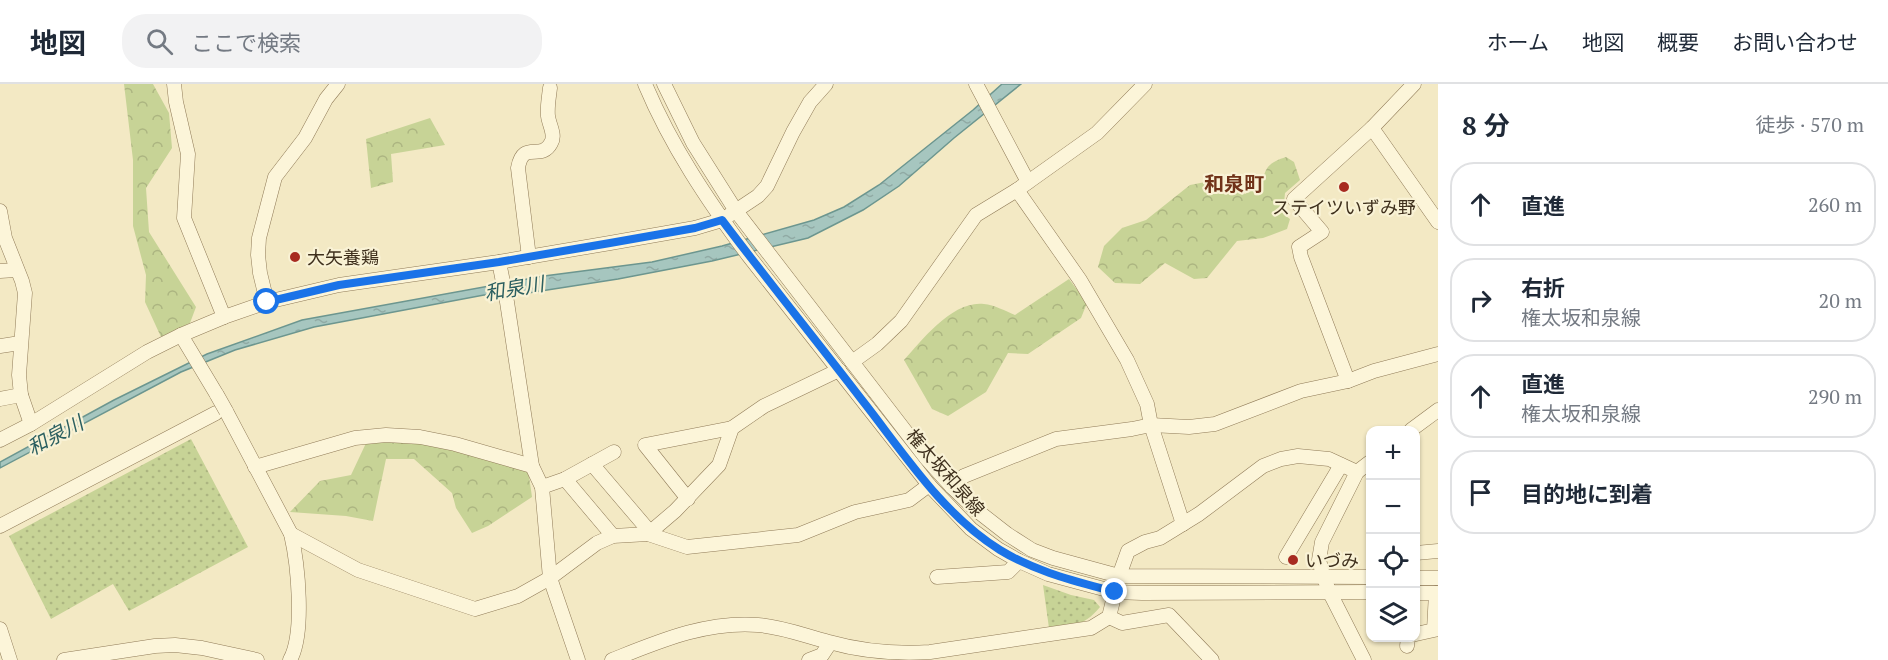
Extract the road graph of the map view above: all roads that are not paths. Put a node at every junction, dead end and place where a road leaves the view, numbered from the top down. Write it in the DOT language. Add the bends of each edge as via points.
graph roads {
  1 [pos="174,84"];
  2 [pos="338,84"];
  3 [pos="645,84"];
  4 [pos="664,84"];
  5 [pos="826,84"];
  6 [pos="1145,84"];
  7 [pos="1414,84"];
  8 [pos="977,87"];
  9 [pos="550,88"];
  10 [pos="1371,129"];
  11 [pos="1023,186"];
  12 [pos="0,212"];
  13 [pos="736,212"];
  14 [pos="722,220"];
  15 [pos="1438,222"];
  16 [pos="529,257"];
  17 [pos="500,268"];
  18 [pos="16,270"];
  19 [pos="0,271"];
  20 [pos="267,302"];
  21 [pos="224,317"];
  22 [pos="181,335"];
  23 [pos="20,343"];
  24 [pos="0,346"];
  25 [pos="1438,354"];
  26 [pos="852,362"];
  27 [pos="839,370"];
  28 [pos="1348,381"];
  29 [pos="21,394"];
  30 [pos="0,399"];
  31 [pos="1438,410"];
  32 [pos="221,412"];
  33 [pos="31,424"];
  34 [pos="1151,425"];
  35 [pos="1416,426"];
  36 [pos="732,428"];
  37 [pos="0,440"];
  38 [pos="614,452"];
  39 [pos="592,464"];
  40 [pos="1341,465"];
  41 [pos="532,466"];
  42 [pos="1366,466"];
  43 [pos="255,467"];
  44 [pos="1357,472"];
  45 [pos="565,479"];
  46 [pos="929,485"];
  47 [pos="542,487"];
  48 [pos="951,487"];
  49 [pos="688,499"];
  50 [pos="1184,524"];
  51 [pos="0,526"];
  52 [pos="649,533"];
  53 [pos="291,534"];
  54 [pos="614,536"];
  55 [pos="1438,551"];
  56 [pos="1420,553"];
  57 [pos="1286,557"];
  58 [pos="1019,561"];
  59 [pos="1323,575"];
  60 [pos="1119,576"];
  61 [pos="938,577"];
  62 [pos="1366,577"];
  63 [pos="550,578"];
  64 [pos="1420,578"];
  65 [pos="1438,578"];
  66 [pos="1329,591"];
  67 [pos="1115,592"];
  68 [pos="1366,592"];
  69 [pos="1420,592"];
  70 [pos="1437,593"];
  71 [pos="1109,617"];
  72 [pos="0,629"];
  73 [pos="1436,630"];
  74 [pos="1420,633"];
  75 [pos="830,643"];
  76 [pos="913,657"];
  77 [pos="10,660"];
  78 [pos="64,660"];
  79 [pos="257,660"];
  80 [pos="290,660"];
  81 [pos="578,660"];
  82 [pos="612,660"];
  83 [pos="809,660"];
  84 [pos="1212,660"];
  85 [pos="1365,660"];
  1 -- 21 [label="street" via="188,154 184,218"];
  2 -- 20 [label="street" via="275,177 259,238 258,255"];
  3 -- 14 [label="street" via="676,148"];
  4 -- 13 [label="street" via="693,143"];
  5 -- 13 [label="street" via="810,102 767,186"];
  6 -- 11 [label="street" via="1097,133"];
  7 -- 10 [label="street"];
  8 -- 11 [label="street"];
  9 -- 16 [label="street" via="548,116 552,142 543,151 525,153 518,168"];
  10 -- 15 [label="street"];
  10 -- 28 [label="street" via="1294,199 1322,232 1299,247"];
  11 -- 26 [label="street" via="976,215 901,321"];
  11 -- 34 [label="street" via="1127,360 1147,404"];
  12 -- 18 [label="street"];
  13 -- 14 [label="street"];
  13 -- 26 [label="street, 権太坂和泉線"];
  14 -- 16 [label="street"];
  14 -- 27 [label="street, 権太坂和泉線"];
  16 -- 17 [label="street"];
  17 -- 20 [label="street" via="339,285"];
  17 -- 41 [label="street"];
  18 -- 19 [label="street"];
  18 -- 23 [label="street" via="25,293"];
  20 -- 21 [label="street"];
  21 -- 22 [label="street"];
  22 -- 32 [label="street, bridge" via="217,395"];
  22 -- 33 [label="street"];
  23 -- 24 [label="street"];
  23 -- 29 [label="street"];
  25 -- 28 [label="street"];
  26 -- 48 [label="street, 権太坂和泉線"];
  27 -- 36 [label="street" via="764,406"];
  27 -- 46 [label="street, 権太坂和泉線"];
  28 -- 34 [label="street" via="1301,391 1215,424"];
  29 -- 30 [label="street"];
  29 -- 33 [label="street"];
  31 -- 35 [label="street"];
  32 -- 43 [label="street"];
  32 -- 51 [label="street"];
  33 -- 37 [label="street"];
  34 -- 48 [label="street" via="1056,440 964,476"];
  34 -- 50 [label="street"];
  36 -- 49 [label="street" via="720,465"];
  36 -- 49 [label="street" via="645,445"];
  38 -- 39 [label="street"];
  39 -- 45 [label="street"];
  39 -- 52 [label="street"];
  40 -- 44 [label="street"];
  40 -- 50 [label="street" via="1329,459 1298,456 1272,462"];
  40 -- 57 [label="street"];
  41 -- 43 [label="street" via="455,444 386,435 355,438"];
  41 -- 47 [label="street"];
  42 -- 44 [label="street"];
  43 -- 53 [label="street"];
  44 -- 59 [label="street" via="1322,542"];
  45 -- 47 [label="street"];
  45 -- 54 [label="street"];
  46 -- 52 [label="street" via="909,500 855,512 798,535 687,547"];
  46 -- 58 [label="street, 権太坂和泉線" via="971,529"];
  47 -- 63 [label="street"];
  48 -- 60 [label="street, 権太坂和泉線" via="1032,550"];
  49 -- 52 [label="street"];
  50 -- 60 [label="street" via="1128,551"];
  52 -- 54 [label="street"];
  53 -- 63 [label="street" via="358,570 475,609 518,596"];
  53 -- 80 [label="street" via="296,561 298,637"];
  54 -- 63 [label="street" via="597,543"];
  55 -- 56 [label="street"];
  58 -- 61 [label="street" via="1008,572"];
  58 -- 67 [label="street, 権太坂和泉線" via="1048,574"];
  59 -- 60 [label="street, 権太坂和泉線"];
  59 -- 62 [label="street, 権太坂和泉線"];
  59 -- 66 [label="street"];
  60 -- 67 [label="street"];
  63 -- 81 [label="street"];
  64 -- 65 [label="street"];
  66 -- 67 [label="street, 権太坂和泉線"];
  66 -- 68 [label="street, 権太坂和泉線"];
  66 -- 85 [label="street"];
  67 -- 71 [label="street"];
  69 -- 70 [label="street"];
  70 -- 73 [label="street"];
  71 -- 76 [label="street" via="1091,628"];
  71 -- 84 [label="street" via="1122,623 1169,615"];
  72 -- 77 [label="street"];
  73 -- 74 [label="street"];
  75 -- 76 [label="street"];
  75 -- 82 [label="street" via="796,631 725,625 669,637"];
  75 -- 83 [label="street" via="822,655"];
  78 -- 79 [label="street" via="175,645"];
}
